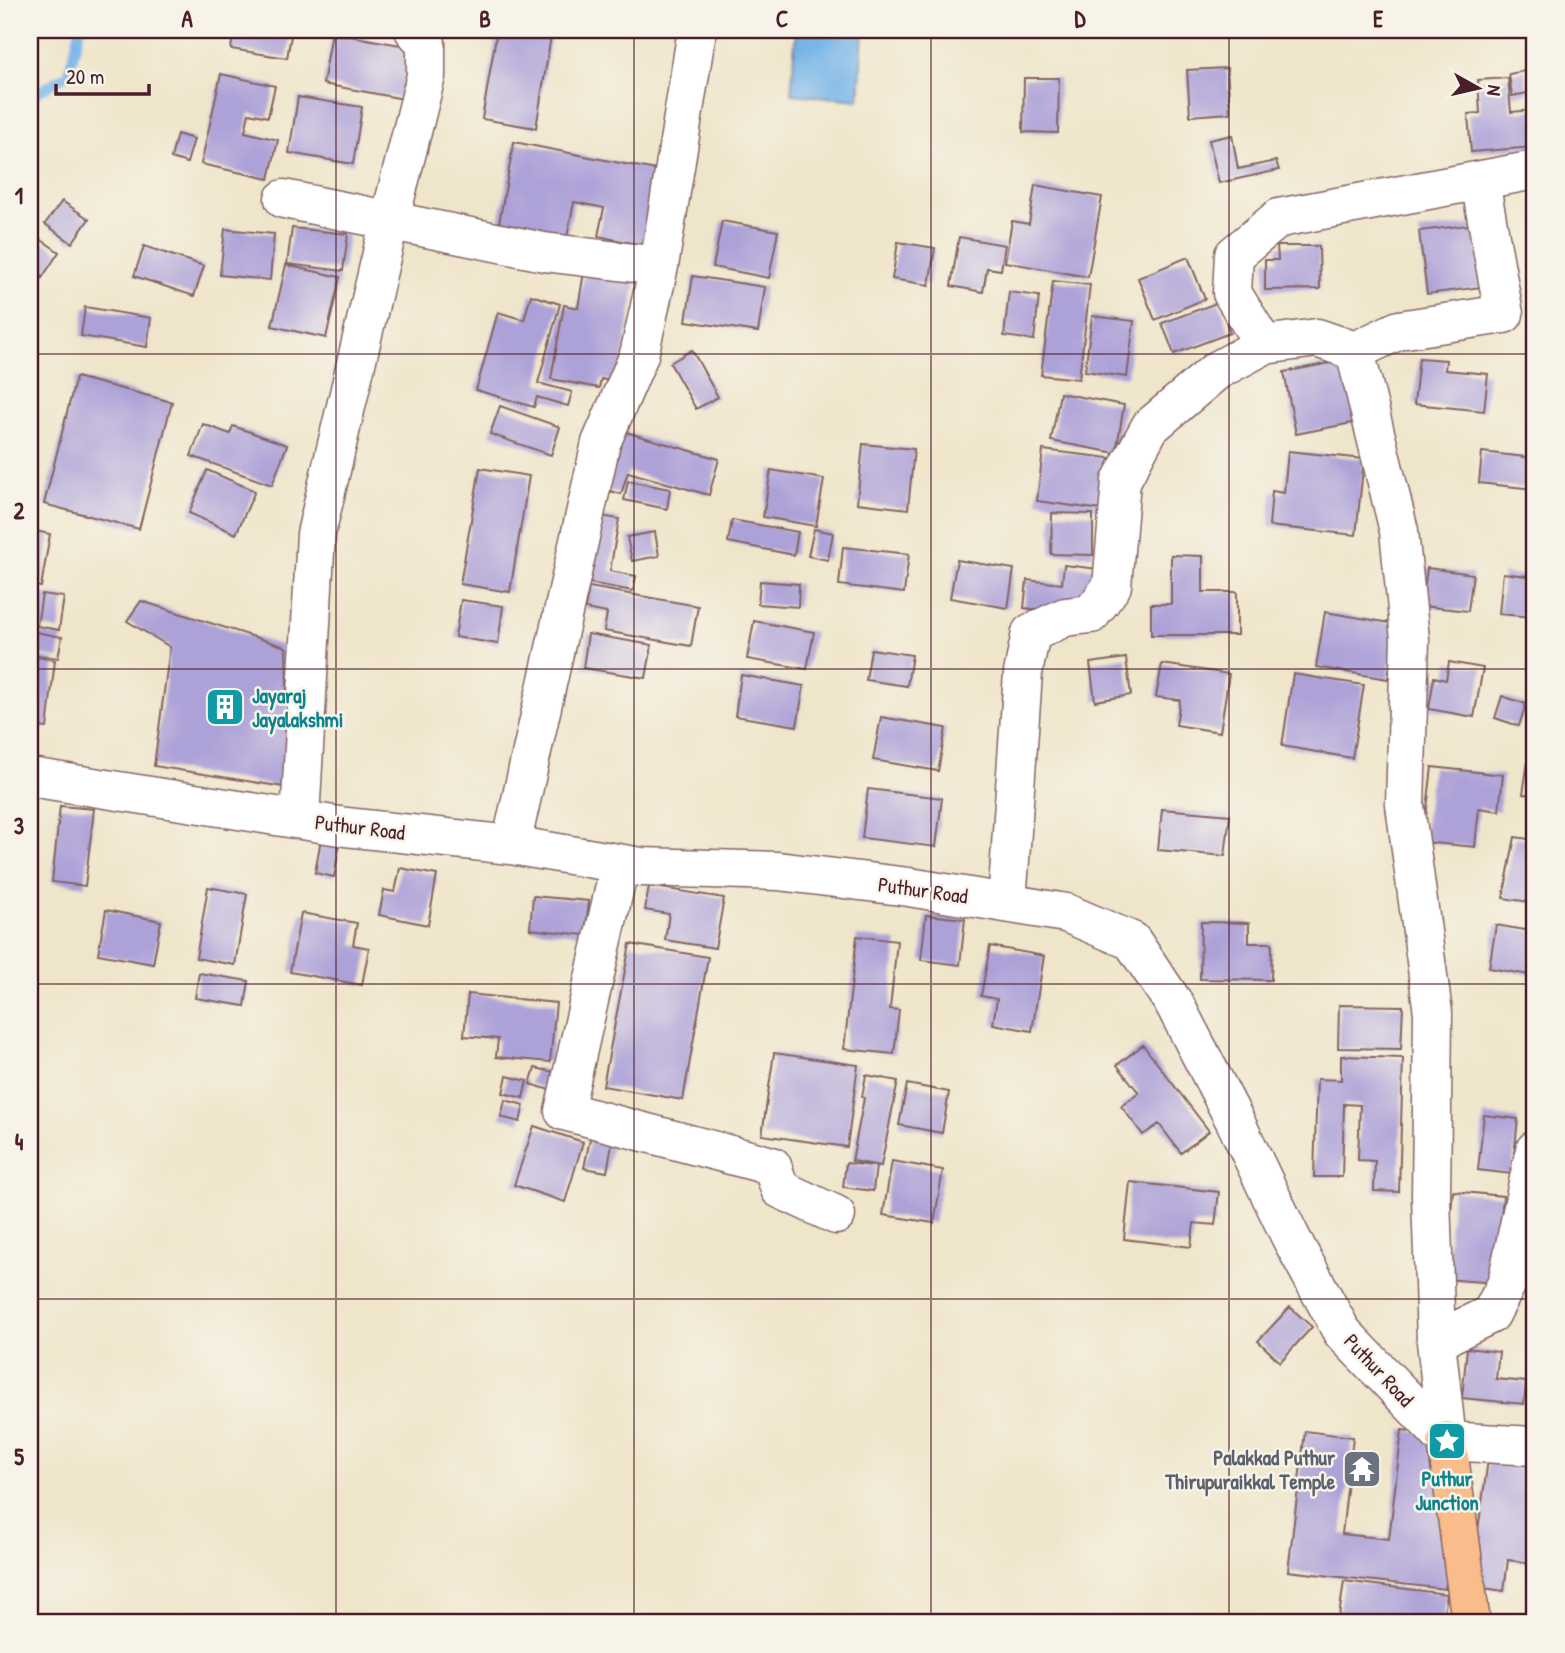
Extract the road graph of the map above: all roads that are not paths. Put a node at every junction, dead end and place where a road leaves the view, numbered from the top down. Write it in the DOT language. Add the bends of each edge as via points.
graph roads {
  1 [pos="414,30"];
  2 [pos="697,30"];
  3 [pos="1535,170"];
  4 [pos="1480,181"];
  5 [pos="284,199"];
  6 [pos="390,219"];
  7 [pos="659,266"];
  8 [pos="1264,345"];
  9 [pos="1354,351"];
  10 [pos="30,777"];
  11 [pos="300,819"];
  12 [pos="511,845"];
  13 [pos="620,864"];
  14 [pos="1007,903"];
  15 [pos="1535,1150"];
  16 [pos="836,1215"];
  17 [pos="1436,1340"];
  18 [pos="1447,1441"];
  19 [pos="1535,1446"];
  20 [pos="1471,1623"];
  1 -- 6 [label="street" via="426,43 426,76"];
  2 -- 7 [label="street"];
  3 -- 4 [label="street"];
  4 -- 8 [label="street" via="1279,218 1234,255 1232,293"];
  4 -- 9 [label="street" via="1504,314 1399,330"];
  5 -- 6 [label="street"];
  6 -- 7 [label="street" via="544,252"];
  6 -- 11 [label="street" via="316,534"];
  7 -- 12 [label="street" via="639,355 601,443"];
  8 -- 9 [label="street" via="1317,338"];
  8 -- 14 [label="street" via="1216,371 1150,427 1121,481 1112,586 1091,614 1065,617 1031,633 1023,673"];
  9 -- 17 [label="street" via="1399,531 1410,639 1405,805 1433,1013 1431,1197"];
  10 -- 11 [label="street, Puthur Road"];
  11 -- 12 [label="street, Puthur Road"];
  12 -- 13 [label="street, Puthur Road"];
  13 -- 14 [label="street, Puthur Road" via="778,871"];
  13 -- 16 [label="street" via="564,1111 772,1166 780,1189"];
  14 -- 18 [label="street, Puthur Road" via="1066,913 1132,941 1175,1005 1342,1332"];
  15 -- 17 [label="street" via="1507,1283 1491,1314"];
  17 -- 18 [label="street"];
  18 -- 19 [label="street"];
  18 -- 20 [label="main road"];
}
